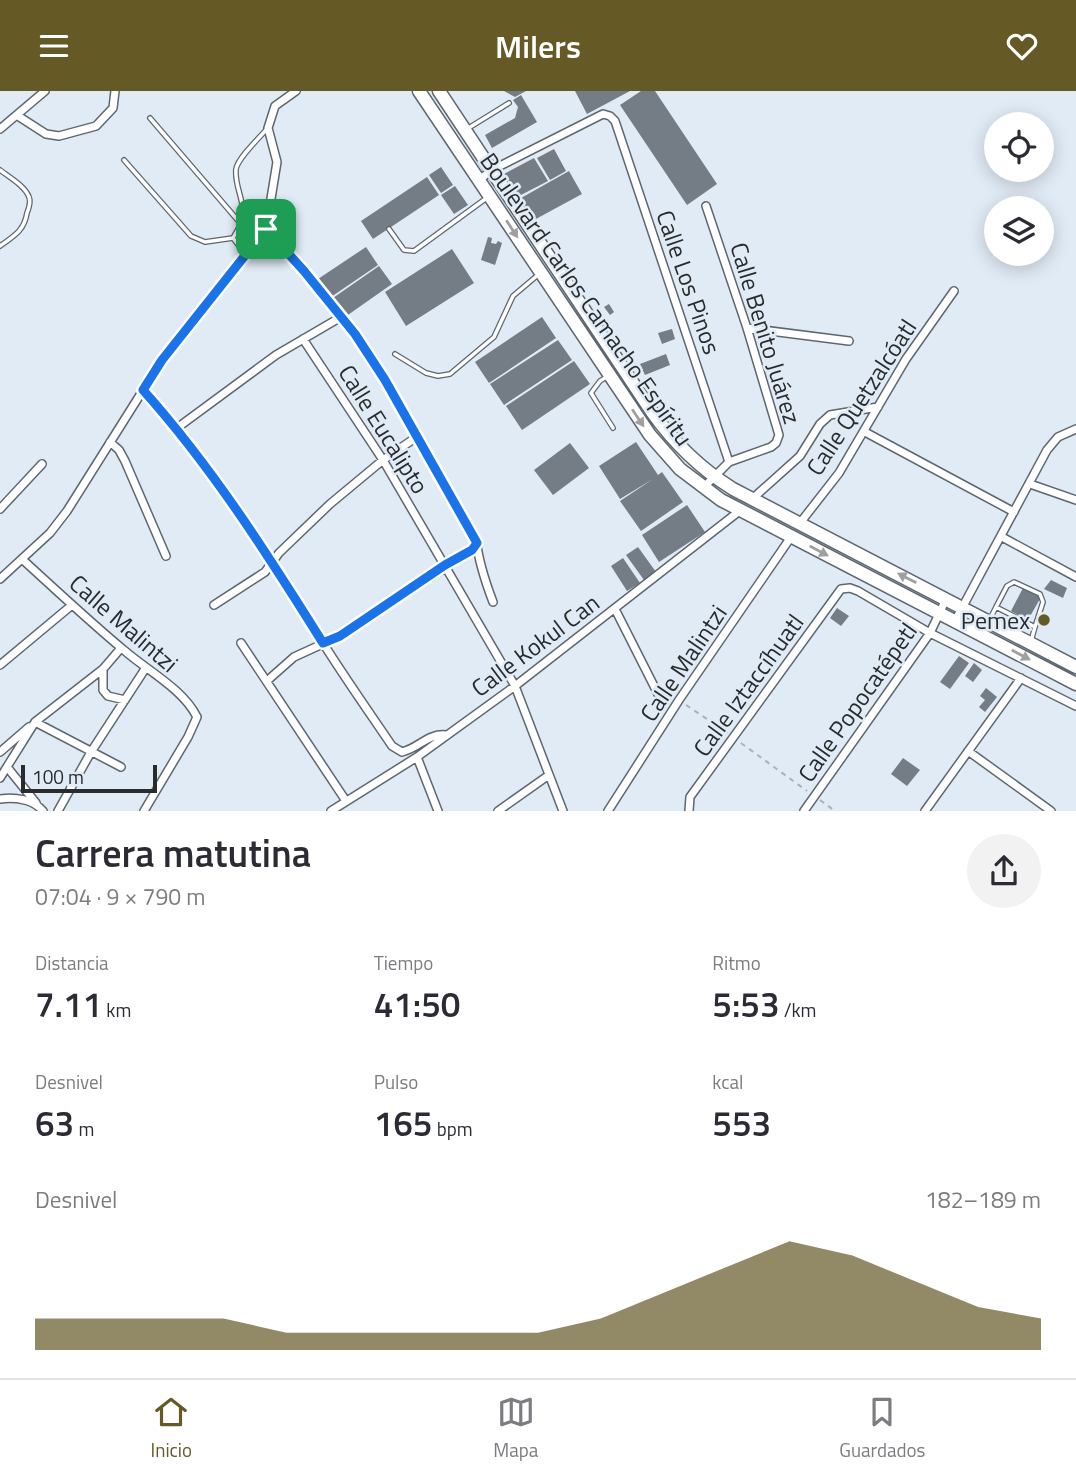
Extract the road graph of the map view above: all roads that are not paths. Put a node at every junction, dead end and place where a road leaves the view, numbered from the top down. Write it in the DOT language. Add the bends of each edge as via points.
graph roads {
  1 [pos="45,91"];
  2 [pos="115,91"];
  3 [pos="296,91"];
  4 [pos="419,91"];
  5 [pos="439,91"];
  6 [pos="509,103"];
  7 [pos="18,115"];
  8 [pos="150,118"];
  9 [pos="268,128"];
  10 [pos="0,129"];
  11 [pos="465,130"];
  12 [pos="124,160"];
  13 [pos="0,170"];
  14 [pos="492,170"];
  15 [pos="479,180"];
  16 [pos="490,196"];
  17 [pos="706,206"];
  18 [pos="241,224"];
  19 [pos="266,229"];
  20 [pos="389,229"];
  21 [pos="233,238"];
  22 [pos="0,246"];
  23 [pos="245,254"];
  24 [pos="541,273"];
  25 [pos="954,292"];
  26 [pos="341,317"];
  27 [pos="747,328"];
  28 [pos="303,339"];
  29 [pos="849,341"];
  30 [pos="395,355"];
  31 [pos="609,375"];
  32 [pos="143,390"];
  33 [pos="878,407"];
  34 [pos="177,428"];
  35 [pos="613,428"];
  36 [pos="1076,429"];
  37 [pos="865,432"];
  38 [pos="418,436"];
  39 [pos="110,442"];
  40 [pos="383,460"];
  41 [pos="729,462"];
  42 [pos="42,464"];
  43 [pos="713,477"];
  44 [pos="1030,484"];
  45 [pos="703,488"];
  46 [pos="752,498"];
  47 [pos="1076,500"];
  48 [pos="0,509"];
  49 [pos="740,511"];
  50 [pos="1014,512"];
  51 [pos="800,523"];
  52 [pos="792,537"];
  53 [pos="1002,537"];
  54 [pos="476,547"];
  55 [pos="166,556"];
  56 [pos="23,560"];
  57 [pos="272,563"];
  58 [pos="445,565"];
  59 [pos="1076,577"];
  60 [pos="0,579"];
  61 [pos="946,599"];
  62 [pos="493,602"];
  63 [pos="72,604"];
  64 [pos="214,605"];
  65 [pos="962,607"];
  66 [pos="996,607"];
  67 [pos="615,608"];
  68 [pos="939,614"];
  69 [pos="955,621"];
  70 [pos="989,621"];
  71 [pos="1035,627"];
  72 [pos="930,633"];
  73 [pos="982,635"];
  74 [pos="242,643"];
  75 [pos="323,643"];
  76 [pos="1030,643"];
  77 [pos="121,648"];
  78 [pos="0,665"];
  79 [pos="1076,667"];
  80 [pos="103,669"];
  81 [pos="145,669"];
  82 [pos="1021,678"];
  83 [pos="268,680"];
  84 [pos="1076,684"];
  85 [pos="515,686"];
  86 [pos="658,694"];
  87 [pos="125,700"];
  88 [pos="1076,706"];
  89 [pos="35,722"];
  90 [pos="447,735"];
  91 [pos="968,751"];
  92 [pos="0,752"];
  93 [pos="91,752"];
  94 [pos="417,757"];
  95 [pos="7,767"];
  96 [pos="121,767"];
  97 [pos="549,775"];
  98 [pos="0,778"];
  99 [pos="0,799"];
  100 [pos="346,801"];
  101 [pos="36,803"];
  102 [pos="689,808"];
  103 [pos="43,811"];
  104 [pos="58,811"];
  105 [pos="144,811"];
  106 [pos="331,811"];
  107 [pos="439,811"];
  108 [pos="498,811"];
  109 [pos="563,811"];
  110 [pos="608,811"];
  111 [pos="804,811"];
  112 [pos="925,811"];
  113 [pos="1051,811"];
  1 -- 7 [label="street"];
  2 -- 7 [label="street" via="113,108 96,126 59,136 46,134"];
  3 -- 9 [label="street" via="275,106"];
  4 -- 15 [label="main road, Boulevard Carlos Camacho Espíritu"];
  5 -- 11 [label="main road, Boulevard Carlos Camacho Espíritu"];
  6 -- 11 [label="lane"];
  7 -- 10 [label="street"];
  8 -- 18 [label="lane"];
  9 -- 18 [label="lane" via="236,170 244,206"];
  9 -- 19 [label="street" via="277,162"];
  11 -- 14 [label="main road, Boulevard Carlos Camacho Espíritu"];
  12 -- 21 [label="lane" via="191,236 205,242"];
  13 -- 22 [label="lane" via="23,188 30,201 25,226"];
  14 -- 15 [label="street"];
  14 -- 41 [label="street, Calle Los Pinos" via="603,114 610,116"];
  14 -- 43 [label="main road, Boulevard Carlos Camacho Espíritu" via="652,412 674,441"];
  15 -- 16 [label="main road, Boulevard Carlos Camacho Espíritu"];
  16 -- 20 [label="lane" via="414,251 404,250"];
  16 -- 24 [label="main road, Boulevard Carlos Camacho Espíritu, one-way"];
  17 -- 27 [label="street, Calle Benito Juárez"];
  18 -- 21 [label="lane"];
  19 -- 23 [label="street"];
  19 -- 26 [label="street"];
  21 -- 23 [label="lane"];
  23 -- 32 [label="street"];
  24 -- 30 [label="lane" via="513,296 494,337 450,374 426,373"];
  24 -- 31 [label="main road, Boulevard Carlos Camacho Espíritu"];
  25 -- 33 [label="street, Calle Quetzalcóatl"];
  26 -- 28 [label="street"];
  26 -- 38 [label="street"];
  27 -- 29 [label="street"];
  27 -- 41 [label="street, Calle Benito Juárez" via="779,435 771,447"];
  28 -- 34 [label="street"];
  28 -- 40 [label="street, Calle Eucalipto"];
  31 -- 35 [label="lane" via="591,393"];
  31 -- 45 [label="main road, Boulevard Carlos Camacho Espíritu, one-way" via="658,447"];
  32 -- 34 [label="street"];
  32 -- 39 [label="street"];
  33 -- 37 [label="street, Calle Quetzalcóatl"];
  33 -- 46 [label="street, Calle Kokul Can" via="830,415 800,456"];
  34 -- 57 [label="street"];
  36 -- 44 [label="street" via="1053,442"];
  37 -- 50 [label="street"];
  37 -- 51 [label="street, Calle Quetzalcóatl"];
  38 -- 40 [label="street"];
  38 -- 54 [label="street" via="476,538"];
  39 -- 55 [label="street" via="125,461"];
  39 -- 56 [label="street" via="67,511"];
  40 -- 57 [label="street"];
  40 -- 58 [label="street, Calle Eucalipto"];
  41 -- 43 [label="street, Calle Benito Juárez"];
  42 -- 48 [label="street"];
  43 -- 45 [label="street, Calle Benito Juárez"];
  43 -- 46 [label="main road, Boulevard Carlos Camacho Espíritu"];
  44 -- 47 [label="street"];
  44 -- 50 [label="street"];
  45 -- 49 [label="main road, Boulevard Carlos Camacho Espíritu"];
  46 -- 49 [label="street, Calle Kokul Can"];
  46 -- 51 [label="main road, Boulevard Carlos Camacho Espíritu"];
  49 -- 52 [label="main road, Boulevard Carlos Camacho Espíritu"];
  49 -- 67 [label="street, Calle Kokul Can"];
  50 -- 53 [label="street"];
  61 -- 51 [label="main road, Boulevard Carlos Camacho Espíritu, one-way"];
  52 -- 68 [label="main road, Boulevard Carlos Camacho Espíritu, one-way"];
  52 -- 110 [label="street, Calle Malintzi"];
  53 -- 59 [label="street"];
  53 -- 65 [label="street"];
  54 -- 58 [label="street"];
  54 -- 62 [label="street"];
  56 -- 60 [label="street"];
  56 -- 63 [label="street, Calle Malintzi"];
  57 -- 64 [label="street"];
  57 -- 75 [label="street"];
  58 -- 75 [label="street"];
  58 -- 85 [label="street, Calle Eucalipto"];
  61 -- 65 [label="main road, Boulevard Carlos Camacho Espíritu"];
  61 -- 68 [label="street, Calle Popocatépetl"];
  63 -- 77 [label="street, Calle Malintzi"];
  63 -- 78 [label="street"];
  65 -- 69 [label="street"];
  65 -- 70 [label="main road, Boulevard Carlos Camacho Espíritu"];
  66 -- 70 [label="lane"];
  66 -- 71 [label="lane"];
  66 -- 71 [label="lane" via="1014,582 1040,594 1043,602"];
  67 -- 85 [label="street, Calle Kokul Can"];
  67 -- 86 [label="street"];
  68 -- 69 [label="main road, Boulevard Carlos Camacho Espíritu"];
  68 -- 72 [label="street, Calle Popocatépetl"];
  69 -- 73 [label="main road, Boulevard Carlos Camacho Espíritu"];
  70 -- 73 [label="lane"];
  70 -- 76 [label="main road, Boulevard Carlos Camacho Espíritu"];
  71 -- 76 [label="lane"];
  72 -- 82 [label="street"];
  72 -- 102 [label="street, Calle Iztaccíhuatl" via="858,591 841,589 690,797"];
  72 -- 111 [label="street, Calle Popocatépetl"];
  73 -- 84 [label="main road, Boulevard Carlos Camacho Espíritu, one-way"];
  74 -- 83 [label="street"];
  75 -- 83 [label="street" via="294,657"];
  75 -- 90 [label="street" via="396,749 407,751 432,736"];
  76 -- 79 [label="main road, Boulevard Carlos Camacho Espíritu"];
  77 -- 80 [label="street"];
  77 -- 81 [label="street, Calle Malintzi"];
  80 -- 87 [label="street" via="107,696"];
  80 -- 89 [label="street"];
  81 -- 87 [label="street"];
  81 -- 105 [label="street, Calle Malintzi" via="180,696 197,717"];
  82 -- 88 [label="street"];
  82 -- 91 [label="street"];
  83 -- 100 [label="street"];
  85 -- 90 [label="street, Calle Kokul Can"];
  85 -- 97 [label="street, Calle Eucalipto"];
  87 -- 93 [label="street"];
  89 -- 92 [label="street"];
  89 -- 93 [label="street"];
  89 -- 95 [label="street"];
  90 -- 94 [label="street, Calle Kokul Can"];
  91 -- 112 [label="street"];
  91 -- 113 [label="street"];
  93 -- 96 [label="street"];
  93 -- 104 [label="street"];
  94 -- 100 [label="street, Calle Kokul Can"];
  94 -- 107 [label="street"];
  95 -- 98 [label="street"];
  95 -- 101 [label="street"];
  97 -- 108 [label="street"];
  97 -- 109 [label="street, Calle Eucalipto"];
  99 -- 101 [label="street"];
  100 -- 106 [label="street, Calle Kokul Can"];
  101 -- 103 [label="street"];
}
